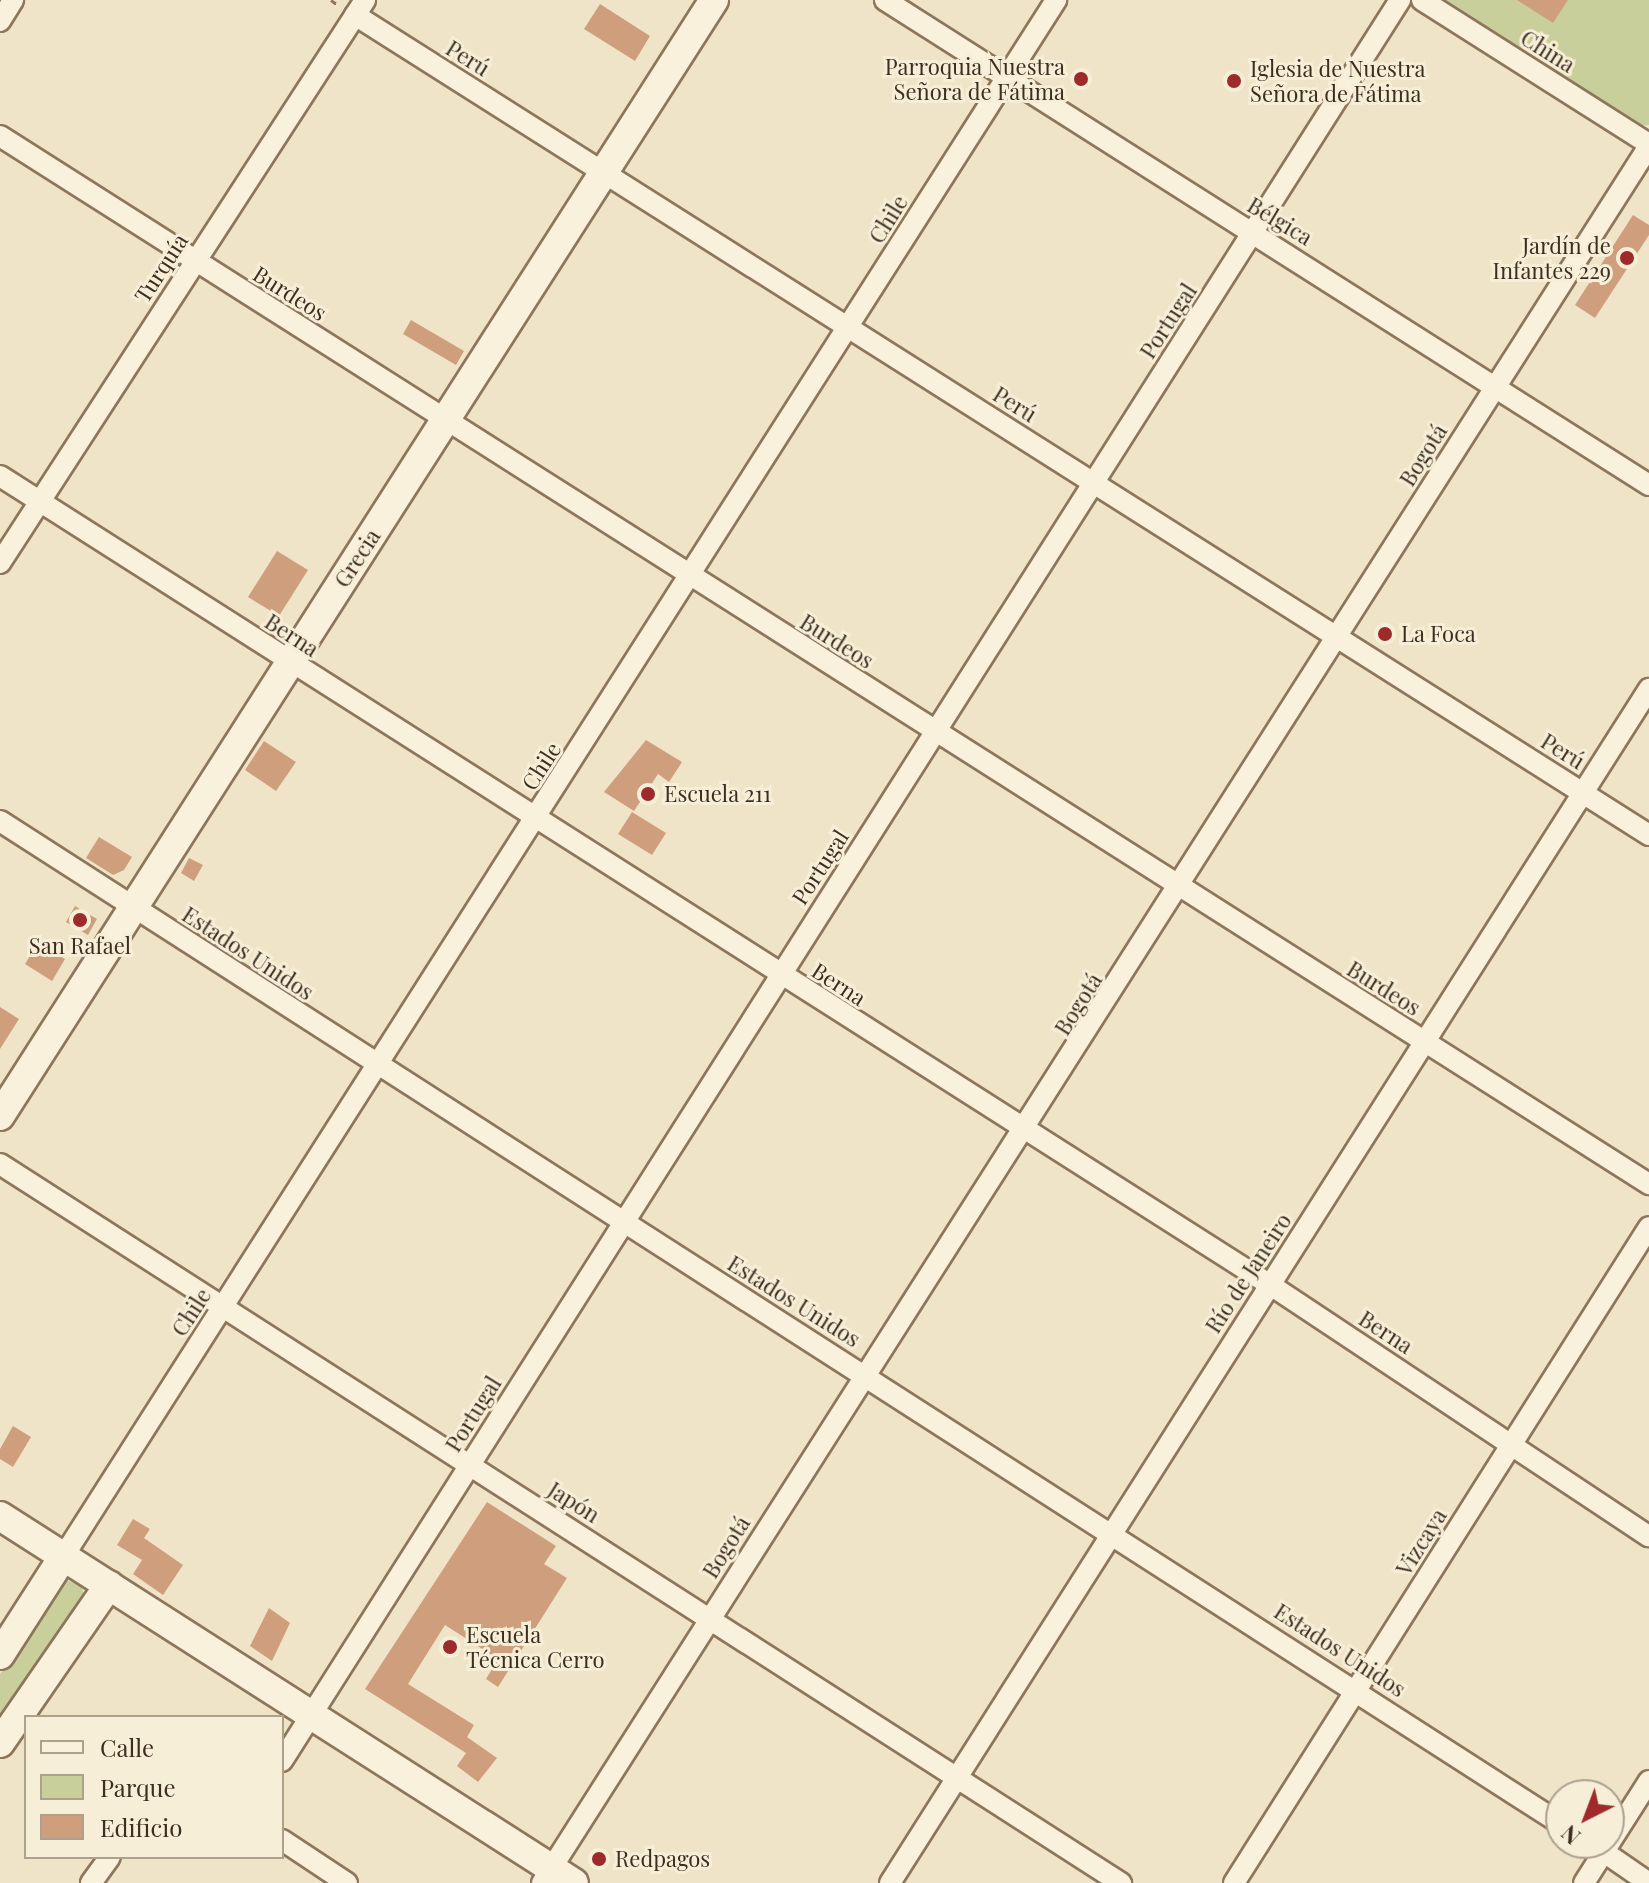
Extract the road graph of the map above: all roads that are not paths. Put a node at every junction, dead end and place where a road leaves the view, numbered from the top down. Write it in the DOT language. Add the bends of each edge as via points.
graph roads {
  1 [pos="13,0"];
  2 [pos="714,0"];
  3 [pos="885,0"];
  4 [pos="1056,0"];
  5 [pos="1400,0"];
  6 [pos="1422,0"];
  7 [pos="360,8"];
  8 [pos="0,21"];
  9 [pos="1007,77"];
  10 [pos="0,136"];
  11 [pos="1649,145"];
  12 [pos="604,172"];
  13 [pos="1254,232"];
  14 [pos="194,261"];
  15 [pos="848,328"];
  16 [pos="1496,385"];
  17 [pos="445,420"];
  18 [pos="0,476"];
  19 [pos="1094,481"];
  20 [pos="1649,485"];
  21 [pos="39,501"];
  22 [pos="0,563"];
  23 [pos="690,577"];
  24 [pos="1337,636"];
  25 [pos="290,663"];
  26 [pos="1649,689"];
  27 [pos="935,732"];
  28 [pos="1583,792"];
  29 [pos="536,818"];
  30 [pos="0,821"];
  31 [pos="1649,835"];
  32 [pos="1180,887"];
  33 [pos="133,907"];
  34 [pos="780,975"];
  35 [pos="1425,1043"];
  36 [pos="378,1065"];
  37 [pos="0,1116"];
  38 [pos="1025,1133"];
  39 [pos="0,1164"];
  40 [pos="1649,1184"];
  41 [pos="623,1222"];
  42 [pos="1649,1227"];
  43 [pos="1269,1284"];
  44 [pos="224,1306"];
  45 [pos="865,1374"];
  46 [pos="1512,1443"];
  47 [pos="469,1465"];
  48 [pos="0,1516"];
  49 [pos="1112,1531"];
  50 [pos="1649,1536"];
  51 [pos="63,1557"];
  52 [pos="109,1585"];
  53 [pos="711,1617"];
  54 [pos="0,1655"];
  55 [pos="1357,1689"];
  56 [pos="312,1713"];
  57 [pos="0,1743"];
  58 [pos="284,1758"];
  59 [pos="957,1777"];
  60 [pos="1649,1781"];
  61 [pos="1625,1811"];
  62 [pos="1545,1813"];
  63 [pos="284,1841"];
  64 [pos="109,1859"];
  65 [pos="1593,1859"];
  66 [pos="1614,1859"];
  67 [pos="555,1878"];
  68 [pos="91,1883"];
  69 [pos="347,1883"];
  70 [pos="890,1883"];
  71 [pos="1121,1883"];
  72 [pos="1234,1883"];
  73 [pos="1584,1883"];
  74 [pos="1649,1883"];
  1 -- 8 [label="street"];
  2 -- 12 [label="street, Grecia"];
  3 -- 9 [label="street, Bélgica"];
  4 -- 9 [label="street, Chile"];
  5 -- 13 [label="street, Portugal"];
  6 -- 11 [label="street, China"];
  7 -- 12 [label="street, Perú"];
  7 -- 14 [label="street, Turquía"];
  9 -- 13 [label="street, Bélgica"];
  9 -- 15 [label="street, Chile"];
  10 -- 14 [label="street, Burdeos"];
  11 -- 16 [label="street, Bogotá"];
  12 -- 15 [label="street, Perú"];
  12 -- 17 [label="street, Grecia"];
  13 -- 16 [label="street, Bélgica"];
  13 -- 19 [label="street, Portugal"];
  14 -- 17 [label="street, Burdeos"];
  14 -- 21 [label="street, Turquía"];
  15 -- 19 [label="street, Perú"];
  15 -- 23 [label="street, Chile"];
  16 -- 20 [label="street, Bélgica"];
  16 -- 24 [label="street, Bogotá"];
  17 -- 23 [label="street, Burdeos"];
  17 -- 25 [label="street, Grecia"];
  18 -- 21 [label="street, Berna"];
  19 -- 24 [label="street, Perú"];
  19 -- 27 [label="street, Portugal"];
  21 -- 22 [label="street, Turquía"];
  21 -- 25 [label="street, Berna"];
  23 -- 27 [label="street, Burdeos"];
  23 -- 29 [label="street, Chile"];
  24 -- 28 [label="street, Perú"];
  24 -- 32 [label="street, Bogotá"];
  25 -- 29 [label="street, Berna"];
  25 -- 33 [label="street, Grecia"];
  26 -- 28 [label="street, Río de Janeiro"];
  27 -- 32 [label="street, Burdeos"];
  27 -- 34 [label="street, Portugal"];
  28 -- 31 [label="street, Perú"];
  28 -- 35 [label="street, Río de Janeiro"];
  29 -- 34 [label="street, Berna"];
  29 -- 36 [label="street, Chile"];
  30 -- 33 [label="street, Estados Unidos"];
  32 -- 35 [label="street, Burdeos"];
  32 -- 38 [label="street, Bogotá"];
  33 -- 36 [label="street, Estados Unidos"];
  33 -- 37 [label="street, Grecia"];
  34 -- 38 [label="street, Berna"];
  34 -- 41 [label="street, Portugal"];
  35 -- 40 [label="street, Burdeos"];
  35 -- 43 [label="street, Río de Janeiro"];
  36 -- 41 [label="street, Estados Unidos"];
  36 -- 44 [label="street, Chile"];
  38 -- 43 [label="street, Berna"];
  38 -- 45 [label="street, Bogotá"];
  39 -- 44 [label="street, Japón"];
  41 -- 45 [label="street, Estados Unidos"];
  41 -- 47 [label="street, Portugal"];
  42 -- 46 [label="street, Vizcaya"];
  43 -- 46 [label="street, Berna"];
  43 -- 49 [label="street, Río de Janeiro"];
  44 -- 47 [label="street, Japón"];
  44 -- 51 [label="street, Chile"];
  45 -- 49 [label="street, Estados Unidos"];
  45 -- 53 [label="street, Bogotá"];
  46 -- 50 [label="street, Berna"];
  46 -- 55 [label="street, Vizcaya"];
  47 -- 53 [label="street, Japón"];
  47 -- 56 [label="street, Portugal"];
  48 -- 51 [label="street"];
  49 -- 55 [label="street, Estados Unidos"];
  49 -- 59 [label="street, Río de Janeiro"];
  51 -- 52 [label="street"];
  51 -- 54 [label="street"];
  52 -- 56 [label="street"];
  52 -- 57 [label="street"];
  53 -- 59 [label="street, Japón"];
  53 -- 67 [label="street, Bogotá"];
  55 -- 62 [label="street, Estados Unidos"];
  55 -- 72 [label="street, Vizcaya"];
  56 -- 58 [label="street, Portugal"];
  56 -- 67 [label="street"];
  59 -- 70 [label="street, Río de Janeiro"];
  59 -- 71 [label="street, Japón"];
  60 -- 61 [label="street"];
  63 -- 69 [label="street"];
  64 -- 68 [label="street"];
  65 -- 73 [label="street"];
  66 -- 74 [label="street"];
}
